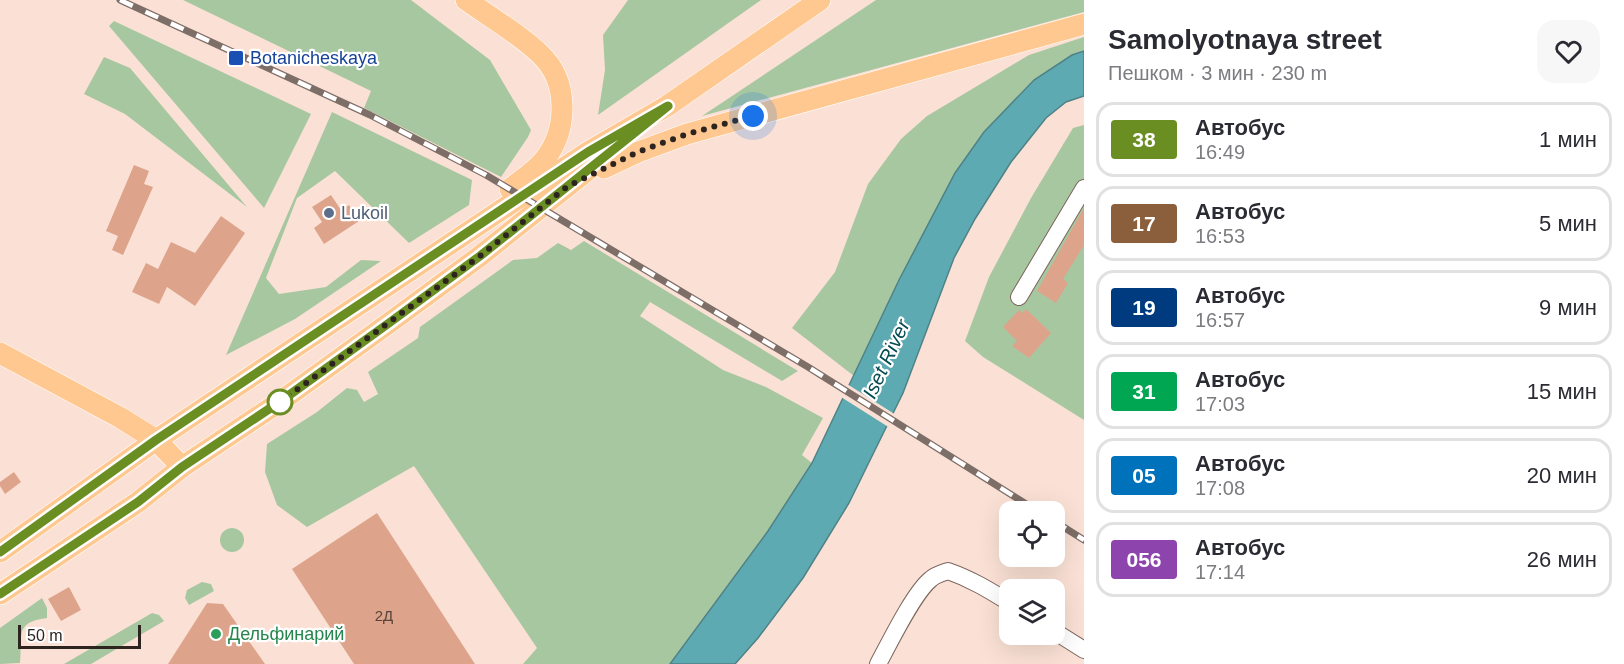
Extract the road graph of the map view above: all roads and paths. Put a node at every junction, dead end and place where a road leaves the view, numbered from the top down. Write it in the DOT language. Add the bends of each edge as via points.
graph roads {
  1 [pos="466,0"];
  2 [pos="820,0"];
  3 [pos="1084,24"];
  4 [pos="671,104"];
  5 [pos="568,186"];
  6 [pos="1084,188"];
  7 [pos="450,244"];
  8 [pos="1019,297"];
  9 [pos="0,353"];
  10 [pos="156,440"];
  11 [pos="182,467"];
  12 [pos="0,552"];
  13 [pos="0,594"];
  14 [pos="999,596"];
  15 [pos="1065,638"];
  16 [pos="1084,650"];
  17 [pos="878,664"];
  1 -- 7 [label="main road" via="542,56 558,84 562,115 558,135 544,159 468,222"];
  2 -- 4 [label="main road"];
  3 -- 5 [label="main road" via="687,134 638,152"];
  4 -- 5 [label="main road"];
  4 -- 7 [label="main road" via="588,152"];
  5 -- 11 [label="main road" via="389,323"];
  6 -- 8 [label="street"];
  7 -- 10 [label="main road"];
  9 -- 10 [label="main road"];
  10 -- 11 [label="main road"];
  10 -- 12 [label="main road"];
  11 -- 13 [label="main road" via="138,502"];
  14 -- 17 [label="street" via="948,571 936,576 917,597"];
  15 -- 16 [label="street"];
}
